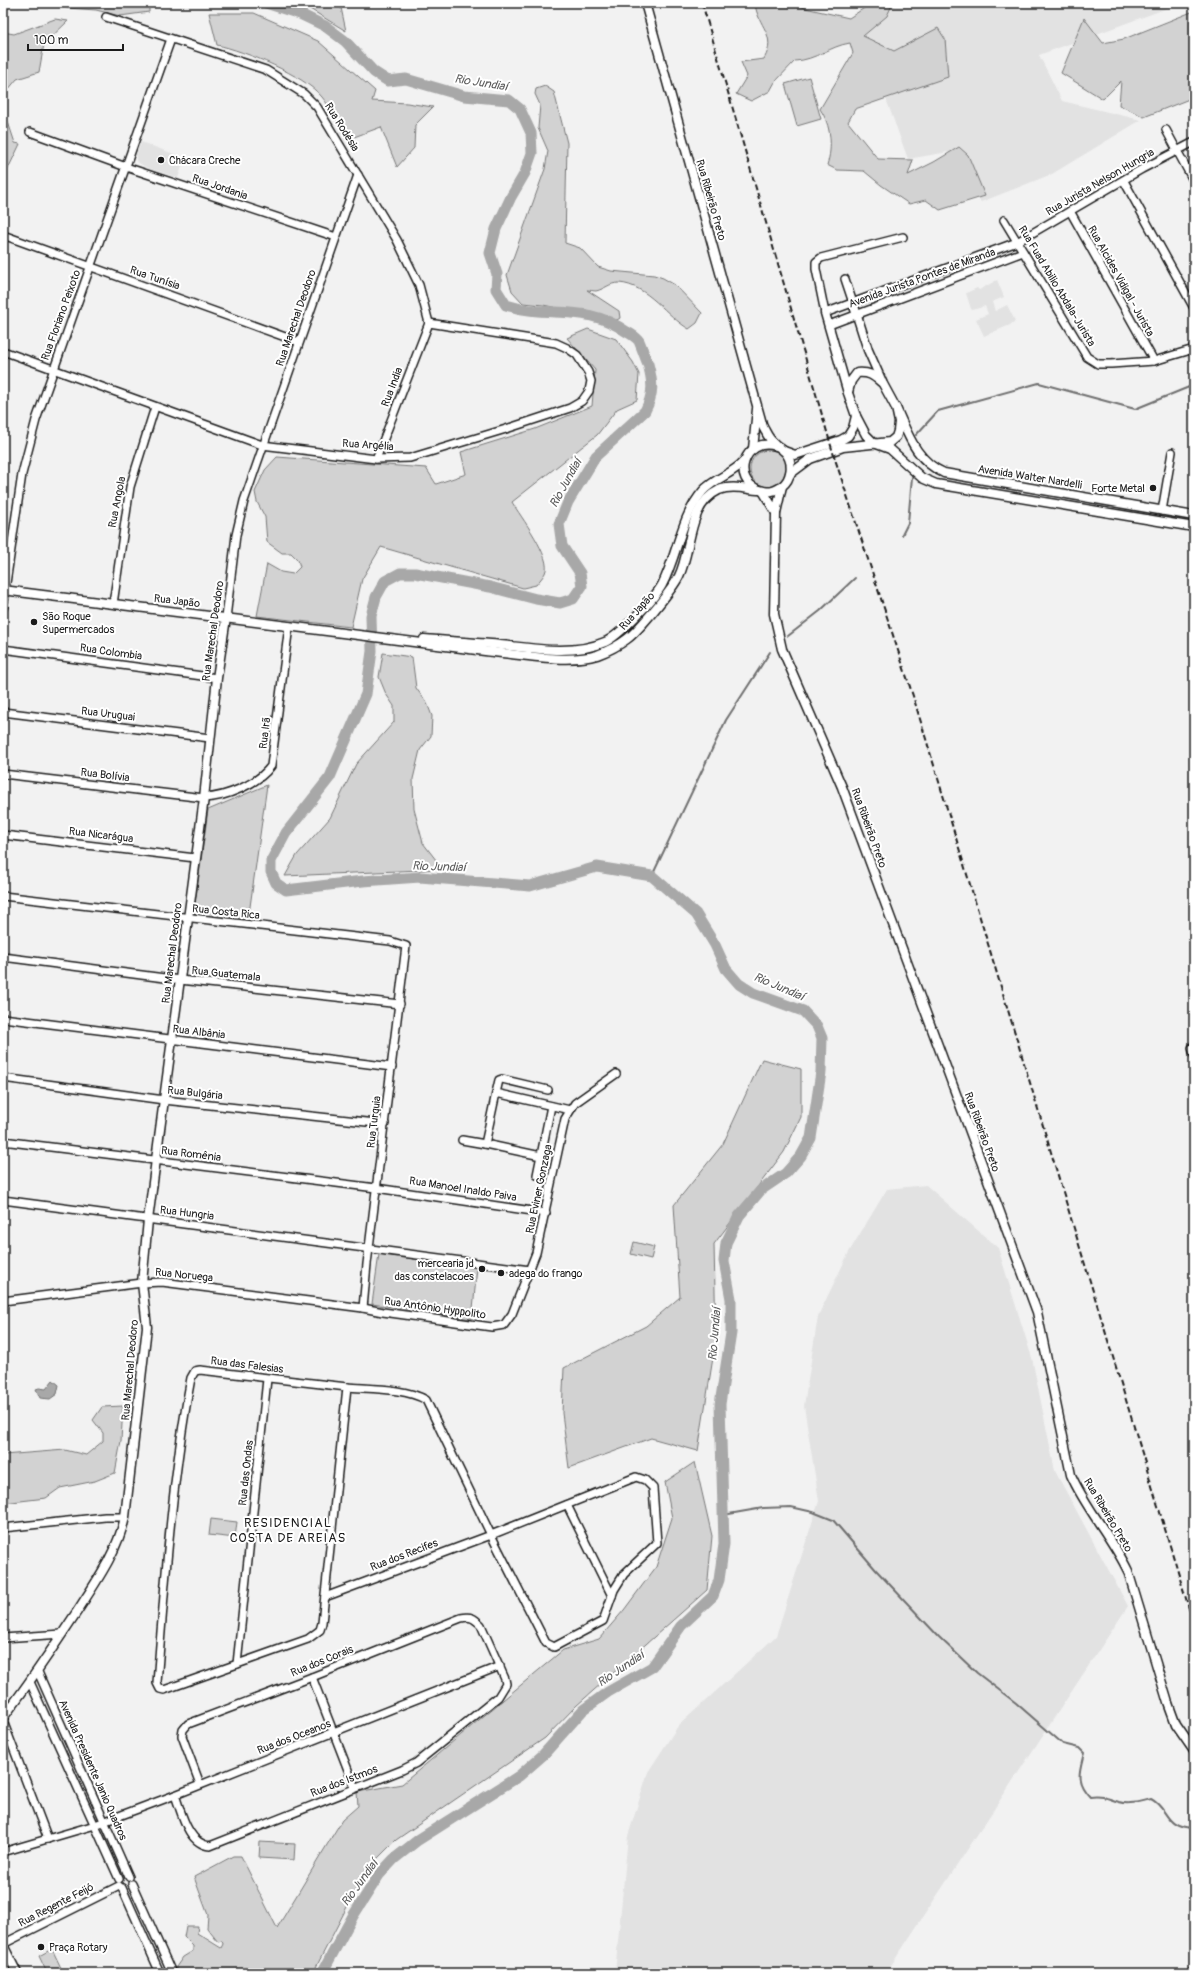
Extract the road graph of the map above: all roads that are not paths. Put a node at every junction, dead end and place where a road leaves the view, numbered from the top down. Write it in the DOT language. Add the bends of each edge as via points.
graph roads {
  1 [pos="645,3"];
  2 [pos="106,17"];
  3 [pos="171,38"];
  4 [pos="1166,130"];
  5 [pos="30,132"];
  6 [pos="1194,142"];
  7 [pos="1176,150"];
  8 [pos="126,167"];
  9 [pos="358,175"];
  10 [pos="1124,181"];
  11 [pos="1194,182"];
  12 [pos="1070,211"];
  13 [pos="1004,220"];
  14 [pos="3,235"];
  15 [pos="336,237"];
  16 [pos="902,237"];
  17 [pos="1017,242"];
  18 [pos="1023,252"];
  19 [pos="90,267"];
  20 [pos="845,279"];
  21 [pos="853,302"];
  22 [pos="1194,308"];
  23 [pos="825,313"];
  24 [pos="856,314"];
  25 [pos="429,323"];
  26 [pos="829,325"];
  27 [pos="299,342"];
  28 [pos="1194,349"];
  29 [pos="3,351"];
  30 [pos="1154,360"];
  31 [pos="53,370"];
  32 [pos="883,384"];
  33 [pos="848,393"];
  34 [pos="757,402"];
  35 [pos="155,407"];
  36 [pos="896,408"];
  37 [pos="856,416"];
  38 [pos="874,443"];
  39 [pos="262,445"];
  40 [pos="776,446"];
  41 [pos="753,449"];
  42 [pos="784,451"];
  43 [pos="1172,452"];
  44 [pos="376,459"];
  45 [pos="744,461"];
  46 [pos="790,474"];
  47 [pos="782,486"];
  48 [pos="760,490"];
  49 [pos="1162,510"];
  50 [pos="776,513"];
  51 [pos="1194,516"];
  52 [pos="1194,527"];
  53 [pos="4,590"];
  54 [pos="113,604"];
  55 [pos="3,607"];
  56 [pos="226,618"];
  57 [pos="289,626"];
  58 [pos="393,639"];
  59 [pos="3,649"];
  60 [pos="217,678"];
  61 [pos="3,712"];
  62 [pos="210,738"];
  63 [pos="3,774"];
  64 [pos="204,798"];
  65 [pos="3,835"];
  66 [pos="195,858"];
  67 [pos="3,896"];
  68 [pos="187,919"];
  69 [pos="400,943"];
  70 [pos="3,957"];
  71 [pos="180,980"];
  72 [pos="400,1004"];
  73 [pos="3,1018"];
  74 [pos="171,1039"];
  75 [pos="1194,1044"];
  76 [pos="1194,1055"];
  77 [pos="392,1067"];
  78 [pos="616,1074"];
  79 [pos="3,1078"];
  80 [pos="548,1090"];
  81 [pos="496,1093"];
  82 [pos="164,1100"];
  83 [pos="551,1106"];
  84 [pos="570,1110"];
  85 [pos="385,1124"];
  86 [pos="462,1140"];
  87 [pos="3,1141"];
  88 [pos="485,1144"];
  89 [pos="541,1156"];
  90 [pos="156,1161"];
  91 [pos="537,1175"];
  92 [pos="376,1188"];
  93 [pos="3,1200"];
  94 [pos="546,1213"];
  95 [pos="148,1220"];
  96 [pos="369,1248"];
  97 [pos="530,1270"];
  98 [pos="142,1283"];
  99 [pos="3,1301"];
  100 [pos="363,1308"];
  101 [pos="504,1325"];
  102 [pos="267,1379"];
  103 [pos="347,1387"];
  104 [pos="567,1505"];
  105 [pos="125,1517"];
  106 [pos="3,1528"];
  107 [pos="491,1535"];
  108 [pos="612,1596"];
  109 [pos="325,1597"];
  110 [pos="62,1634"];
  111 [pos="3,1638"];
  112 [pos="237,1664"];
  113 [pos="500,1666"];
  114 [pos="38,1672"];
  115 [pos="312,1677"];
  116 [pos="30,1682"];
  117 [pos="3,1718"];
  118 [pos="3,1721"];
  119 [pos="335,1733"];
  120 [pos="1194,1751"];
  121 [pos="200,1784"];
  122 [pos="355,1788"];
  123 [pos="175,1795"];
  124 [pos="104,1821"];
  125 [pos="95,1824"];
  126 [pos="48,1838"];
  127 [pos="3,1852"];
  128 [pos="130,1880"];
  129 [pos="120,1884"];
  130 [pos="3,1944"];
  131 [pos="1194,1970"];
  132 [pos="17,1973"];
  133 [pos="160,1973"];
  134 [pos="172,1973"];
  135 [pos="1192,1973"];
  1 -- 34 [label="street, Rua Ribeirão Preto"];
  2 -- 3 [label="street, Rua Rodésia"];
  3 -- 8 [label="street, Rua Floriano Peixoto"];
  3 -- 9 [label="street, Rua Rodésia" via="266,70 304,94 317,107"];
  4 -- 7 [label="street"];
  5 -- 8 [label="street, Rua Jordania"];
  6 -- 7 [label="street, Rua Jurista Nelson Hungria"];
  7 -- 10 [label="street, Rua Jurista Nelson Hungria"];
  7 -- 11 [label="street"];
  8 -- 15 [label="street, Rua Jordania"];
  8 -- 19 [label="street, Rua Floriano Peixoto"];
  9 -- 15 [label="street, Rua Marechal Deodoro"];
  9 -- 25 [label="street, Rua Rodésia" via="397,240 419,285"];
  10 -- 12 [label="street, Rua Jurista Nelson Hungria"];
  10 -- 22 [label="street"];
  12 -- 17 [label="street, Rua Jurista Nelson Hungria"];
  12 -- 30 [label="street, Rua Alcides Vidigal - Jurista"];
  13 -- 17 [label="street, Rua Fuad Abilio Abdala-Jurista"];
  14 -- 19 [label="street, Rua Tunísia"];
  15 -- 27 [label="street, Rua Marechal Deodoro"];
  16 -- 23 [label="street" via="821,258 816,262"];
  17 -- 18 [label="street, Rua Fuad Abilio Abdala-Jurista"];
  17 -- 21 [label="street, Avenida Jurista Pontes de Miranda"];
  18 -- 24 [label="street, Avenida Jurista Pontes de Miranda"];
  18 -- 30 [label="street, Rua Fuad Abilio Abdala-Jurista" via="1092,362 1098,364"];
  19 -- 27 [label="street, Rua Tunísia"];
  19 -- 31 [label="street, Rua Floriano Peixoto"];
  20 -- 21 [label="street"];
  21 -- 23 [label="street, Avenida Jurista Pontes de Miranda"];
  21 -- 24 [label="street, Avenida Walter Nardelli"];
  23 -- 26 [label="street"];
  24 -- 26 [label="street, Avenida Jurista Pontes de Miranda"];
  24 -- 32 [label="street, Avenida Walter Nardelli"];
  25 -- 44 [label="street, Rua India"];
  25 -- 44 [label="street, Rua Argélia" via="556,343 577,355 591,382 589,392 582,401 570,408 506,429 410,458"];
  26 -- 33 [label="street"];
  27 -- 39 [label="street, Rua Marechal Deodoro"];
  28 -- 30 [label="street"];
  29 -- 31 [label="street, Rua Argélia"];
  31 -- 35 [label="street, Rua Argélia"];
  31 -- 53 [label="street, Rua Floriano Peixoto" via="36,420 22,474"];
  32 -- 33 [label="street" via="872,374 858,373 851,381"];
  32 -- 36 [label="street, Avenida Walter Nardelli"];
  33 -- 37 [label="street"];
  34 -- 40 [label="street, Rua Ribeirão Preto" via="763,427"];
  34 -- 41 [label="street, Rua Ribeirão Preto"];
  35 -- 39 [label="street, Rua Argélia"];
  35 -- 54 [label="street, Rua Angola" via="130,487"];
  36 -- 38 [label="street" via="900,422 896,437 890,442"];
  36 -- 49 [label="street, Avenida Walter Nardelli" via="916,451 927,463 944,473"];
  37 -- 38 [label="street" via="866,435"];
  37 -- 42 [label="street" via="848,436 840,440 795,455"];
  38 -- 46 [label="street" via="843,447 810,459"];
  38 -- 52 [label="street, Avenida Walter Nardelli" via="890,449 922,478 936,484"];
  39 -- 44 [label="street, Rua Argélia"];
  39 -- 56 [label="street, Rua Marechal Deodoro" via="236,536"];
  40 -- 41 [label="street" via="762,445"];
  40 -- 42 [label="street, Rua Ribeirão Preto"];
  41 -- 45 [label="street"];
  42 -- 46 [label="street" via="790,460"];
  43 -- 49 [label="street"];
  45 -- 48 [label="street" via="747,480"];
  45 -- 58 [label="street, Rua Japão" via="738,469 704,490 683,523 673,561 660,587 620,632 606,642 574,650 418,638"];
  46 -- 47 [label="street, Rua Ribeirão Preto"];
  47 -- 48 [label="street" via="773,491"];
  47 -- 50 [label="street, Rua Ribeirão Preto"];
  48 -- 50 [label="street"];
  48 -- 58 [label="street, Rua Japão" via="729,488 719,490 709,497 699,510 692,527 684,564 678,577 663,599 628,638 614,648 596,655 561,658"];
  49 -- 51 [label="street, Avenida Walter Nardelli"];
  50 -- 120 [label="street, Rua Ribeirão Preto" via="774,614 782,648 842,787 1038,1312 1071,1475 1080,1494 1120,1553 1176,1725"];
  53 -- 54 [label="street, Rua Japão"];
  53 -- 55 [label="street, Rua Floriano Peixoto"];
  54 -- 56 [label="street, Rua Japão"];
  56 -- 57 [label="street, Rua Japão"];
  56 -- 60 [label="street, Rua Marechal Deodoro"];
  57 -- 58 [label="street, Rua Japão"];
  57 -- 64 [label="street, Rua Irã" via="271,766 262,776 228,794"];
  59 -- 60 [label="street, Rua Colombia"];
  60 -- 62 [label="street, Rua Marechal Deodoro"];
  61 -- 62 [label="street, Rua Uruguai"];
  62 -- 64 [label="street, Rua Marechal Deodoro"];
  63 -- 64 [label="street, Rua Bolívia"];
  64 -- 66 [label="street, Rua Marechal Deodoro"];
  65 -- 66 [label="street, Rua Nicarágua"];
  66 -- 68 [label="street, Rua Marechal Deodoro"];
  67 -- 68 [label="street, Rua Costa Rica"];
  68 -- 69 [label="street, Rua Costa Rica"];
  68 -- 71 [label="street, Rua Marechal Deodoro"];
  69 -- 72 [label="street, Rua Turquia" via="407,949"];
  70 -- 71 [label="street, Rua Guatemala"];
  71 -- 72 [label="street, Rua Guatemala"];
  71 -- 74 [label="street, Rua Marechal Deodoro"];
  72 -- 77 [label="street, Rua Turquia"];
  73 -- 74 [label="street, Rua Albânia"];
  74 -- 77 [label="street, Rua Albânia"];
  74 -- 82 [label="street, Rua Marechal Deodoro"];
  75 -- 76 [label="street"];
  77 -- 85 [label="street, Rua Turquia"];
  78 -- 84 [label="street, Rua Eviner Gonzaga" via="575,1103"];
  79 -- 82 [label="street, Rua Bulgária"];
  80 -- 81 [label="street" via="502,1079 499,1080"];
  81 -- 83 [label="street"];
  81 -- 88 [label="street"];
  82 -- 85 [label="street, Rua Bulgária"];
  82 -- 90 [label="street, Rua Marechal Deodoro"];
  83 -- 84 [label="street"];
  83 -- 89 [label="street"];
  84 -- 94 [label="street, Rua Eviner Gonzaga" via="565,1119"];
  85 -- 92 [label="street, Rua Turquia"];
  86 -- 88 [label="street"];
  87 -- 90 [label="street, Rua Romênia"];
  88 -- 89 [label="street"];
  89 -- 91 [label="street"];
  90 -- 92 [label="street, Rua Romênia"];
  90 -- 95 [label="street, Rua Marechal Deodoro"];
  92 -- 94 [label="street, Rua Manoel Inaldo Paiva"];
  92 -- 96 [label="street, Rua Turquia"];
  93 -- 95 [label="street, Rua Hungria"];
  94 -- 97 [label="street, Rua Eviner Gonzaga"];
  95 -- 96 [label="street, Rua Hungria"];
  95 -- 98 [label="street, Rua Marechal Deodoro"];
  96 -- 97 [label="street, Rua Hungria"];
  96 -- 100 [label="street, Rua Turquia"];
  97 -- 101 [label="street, Rua Eviner Gonzaga" via="512,1314"];
  98 -- 99 [label="street, Rua Noruega"];
  98 -- 100 [label="street, Rua Noruega" via="162,1282"];
  98 -- 105 [label="street, Rua Marechal Deodoro" via="146,1328"];
  100 -- 101 [label="street, Rua Antônio Hyppolito" via="492,1327"];
  102 -- 103 [label="street, Rua das Falesias"];
  102 -- 112 [label="street, Rua das Ondas"];
  102 -- 112 [label="street, Rua das Falesias" via="200,1370 195,1371 190,1378 180,1432 170,1519 158,1687 161,1690 169,1690"];
  103 -- 107 [label="street, Rua das Falesias" via="407,1393 426,1400"];
  103 -- 109 [label="street"];
  104 -- 107 [label="street, Rua dos Recifes"];
  104 -- 108 [label="street"];
  104 -- 108 [label="street, Rua dos Recifes" via="636,1478 645,1480 653,1488 657,1543 624,1574"];
  105 -- 106 [label="street"];
  105 -- 110 [label="street, Rua Marechal Deodoro" via="113,1551"];
  107 -- 108 [label="street, Rua das Falesias" via="546,1643 551,1647 603,1621"];
  107 -- 109 [label="street, Rua dos Recifes"];
  109 -- 112 [label="street" via="320,1630 308,1639"];
  110 -- 111 [label="street"];
  110 -- 114 [label="street, Rua Marechal Deodoro"];
  113 -- 115 [label="street, Rua dos Corais" via="481,1625 475,1618 468,1616"];
  113 -- 119 [label="street, Rua dos Oceanos"];
  113 -- 122 [label="street, Rua dos Istmos" via="506,1684 498,1697 416,1763"];
  114 -- 116 [label="street, Rua Marechal Deodoro"];
  114 -- 124 [label="street, Avenida Presidente Janio Quadros"];
  115 -- 119 [label="street"];
  115 -- 121 [label="street, Rua dos Corais" via="188,1724 182,1736"];
  116 -- 117 [label="street, Rua Marechal Deodoro"];
  116 -- 125 [label="street, Avenida Presidente Janio Quadros"];
  118 -- 126 [label="street"];
  119 -- 121 [label="street, Rua dos Oceanos"];
  119 -- 122 [label="street"];
  121 -- 123 [label="street, Rua dos Oceanos"];
  122 -- 123 [label="street, Rua dos Istmos" via="210,1846 202,1845 191,1835"];
  123 -- 124 [label="street, Rua dos Oceanos"];
  124 -- 125 [label="street, Rua dos Oceanos"];
  124 -- 128 [label="street, Avenida Presidente Janio Quadros"];
  125 -- 126 [label="street, Rua dos Oceanos"];
  125 -- 129 [label="street, Avenida Presidente Janio Quadros"];
  126 -- 127 [label="street, Rua dos Oceanos"];
  128 -- 129 [label="street" via="122,1876"];
  128 -- 129 [label="street" via="128,1889"];
  128 -- 134 [label="street, Avenida Presidente Janio Quadros"];
  129 -- 130 [label="street, Rua Regente Feijó"];
  129 -- 133 [label="street, Avenida Presidente Janio Quadros"];
  130 -- 132 [label="street"];
  131 -- 135 [label="street"];
}
